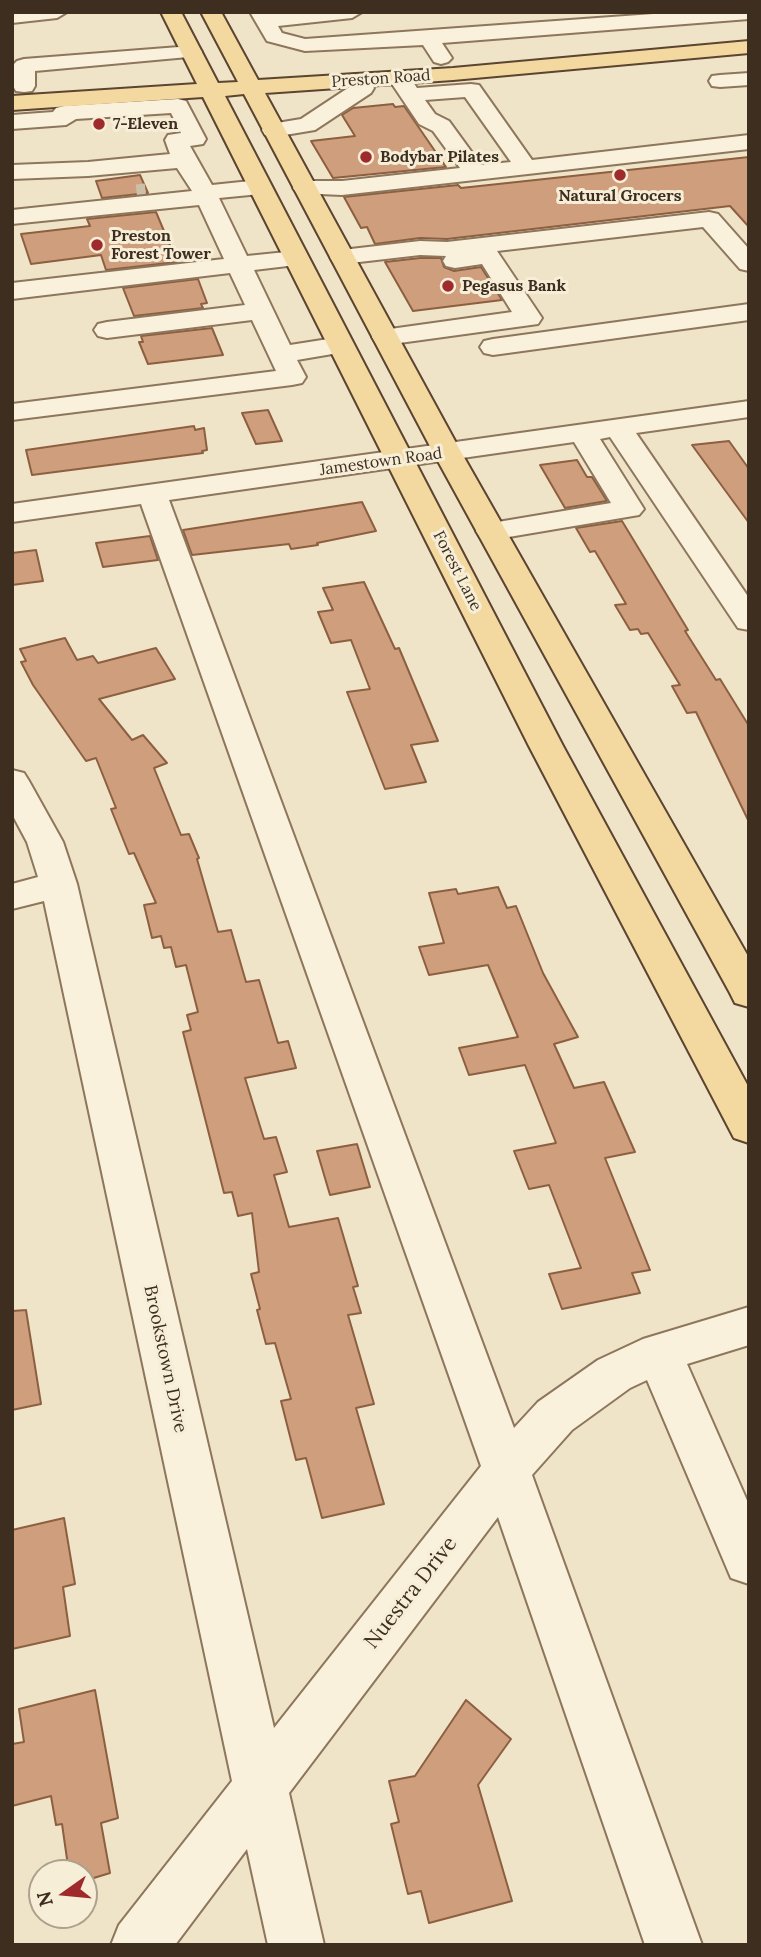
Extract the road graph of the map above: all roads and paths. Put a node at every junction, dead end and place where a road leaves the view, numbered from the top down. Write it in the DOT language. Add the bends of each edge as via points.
graph roads {
  1 [pos="57,12"];
  2 [pos="171,12"];
  3 [pos="352,12"];
  4 [pos="359,12"];
  5 [pos="484,12"];
  6 [pos="749,13"];
  7 [pos="684,16"];
  8 [pos="12,17"];
  9 [pos="263,17"];
  10 [pos="214,18"];
  11 [pos="501,32"];
  12 [pos="749,32"];
  13 [pos="86,36"];
  14 [pos="712,36"];
  15 [pos="429,38"];
  16 [pos="380,42"];
  17 [pos="740,48"];
  18 [pos="192,52"];
  19 [pos="441,58"];
  20 [pos="99,60"];
  21 [pos="523,60"];
  22 [pos="246,78"];
  23 [pos="749,79"];
  24 [pos="109,80"];
  25 [pos="17,81"];
  26 [pos="206,81"];
  27 [pos="720,81"];
  28 [pos="405,87"];
  29 [pos="354,89"];
  30 [pos="152,103"];
  31 [pos="372,103"];
  32 [pos="222,114"];
  33 [pos="184,117"];
  34 [pos="492,120"];
  35 [pos="12,122"];
  36 [pos="441,126"];
  37 [pos="273,130"];
  38 [pos="149,131"];
  39 [pos="233,135"];
  40 [pos="749,142"];
  41 [pos="185,146"];
  42 [pos="77,149"];
  43 [pos="12,159"];
  44 [pos="470,166"];
  45 [pos="526,167"];
  46 [pos="54,169"];
  47 [pos="12,172"];
  48 [pos="305,188"];
  49 [pos="261,190"];
  50 [pos="205,193"];
  51 [pos="12,210"];
  52 [pos="12,218"];
  53 [pos="296,258"];
  54 [pos="240,264"];
  55 [pos="749,264"];
  56 [pos="347,267"];
  57 [pos="12,291"];
  58 [pos="262,311"];
  59 [pos="749,312"];
  60 [pos="107,330"];
  61 [pos="341,345"];
  62 [pos="389,345"];
  63 [pos="281,354"];
  64 [pos="749,409"];
  65 [pos="12,412"];
  66 [pos="618,428"];
  67 [pos="582,433"];
  68 [pos="447,452"];
  69 [pos="399,459"];
  70 [pos="152,494"];
  71 [pos="12,513"];
  72 [pos="491,531"];
  73 [pos="749,621"];
  74 [pos="605,735"];
  75 [pos="546,746"];
  76 [pos="12,781"];
  77 [pos="59,884"];
  78 [pos="12,897"];
  79 [pos="749,993"];
  80 [pos="749,1127"];
  81 [pos="749,1326"];
  82 [pos="659,1353"];
  83 [pos="506,1470"];
  84 [pos="749,1562"];
  85 [pos="260,1788"];
  86 [pos="139,1945"];
  87 [pos="296,1945"];
  88 [pos="674,1945"];
  1 -- 8 [label="street"];
  2 -- 18 [label="main road, Forest Lane"];
  3 -- 9 [label="street"];
  4 -- 16 [label="street"];
  5 -- 11 [label="street"];
  6 -- 7 [label="street"];
  7 -- 11 [label="street"];
  7 -- 14 [label="street"];
  9 -- 10 [label="street"];
  9 -- 16 [label="street" via="274,37 305,45"];
  10 -- 22 [label="main road"];
  11 -- 15 [label="street" via="452,28"];
  11 -- 21 [label="street"];
  12 -- 14 [label="main road, Preston Road"];
  13 -- 20 [label="street"];
  14 -- 17 [label="main road"];
  14 -- 21 [label="main road, Preston Road"];
  15 -- 16 [label="street"];
  15 -- 19 [label="street"];
  17 -- 21 [label="main road, Preston Road"];
  18 -- 20 [label="street"];
  18 -- 26 [label="main road, Forest Lane"];
  19 -- 21 [label="main road, Preston Road"];
  19 -- 22 [label="main road, Preston Road"];
  20 -- 24 [label="street"];
  20 -- 25 [label="street"];
  21 -- 28 [label="main road, Preston Road"];
  22 -- 26 [label="main road, Preston Road"];
  22 -- 29 [label="main road, Preston Road"];
  22 -- 37 [label="main road"];
  23 -- 27 [label="street"];
  24 -- 25 [label="main road, Preston Road"];
  24 -- 26 [label="main road, Preston Road"];
  25 -- 30 [label="main road, Preston Road"];
  26 -- 30 [label="main road, Preston Road"];
  26 -- 32 [label="main road, Forest Lane"];
  28 -- 29 [label="main road, Preston Road"];
  28 -- 34 [label="street" via="471,90"];
  28 -- 36 [label="street" via="427,119"];
  29 -- 31 [label="street"];
  29 -- 37 [label="street" via="307,125"];
  30 -- 33 [label="street" via="178,106"];
  30 -- 38 [label="street"];
  30 -- 42 [label="street" via="64,113"];
  32 -- 33 [label="street"];
  32 -- 39 [label="main road, Forest Lane"];
  33 -- 41 [label="street"];
  34 -- 36 [label="street"];
  34 -- 45 [label="street"];
  35 -- 42 [label="street"];
  36 -- 44 [label="street"];
  37 -- 48 [label="main road"];
  39 -- 41 [label="street"];
  39 -- 49 [label="main road, Forest Lane"];
  40 -- 45 [label="street"];
  41 -- 42 [label="street"];
  41 -- 50 [label="street"];
  42 -- 43 [label="street"];
  42 -- 46 [label="street"];
  42 -- 50 [label="street" via="90,196 107,200"];
  44 -- 45 [label="street"];
  44 -- 48 [label="street"];
  46 -- 47 [label="street"];
  46 -- 51 [label="street" via="64,191 57,201"];
  48 -- 49 [label="main road"];
  48 -- 56 [label="main road"];
  49 -- 50 [label="street"];
  49 -- 53 [label="main road, Forest Lane"];
  50 -- 52 [label="street"];
  50 -- 54 [label="street"];
  53 -- 54 [label="street"];
  53 -- 61 [label="main road, Forest Lane"];
  54 -- 57 [label="street"];
  54 -- 58 [label="street"];
  55 -- 56 [label="street" via="709,219 447,249 420,248"];
  56 -- 62 [label="main road"];
  56 -- 62 [label="street" via="382,273 489,256 529,318"];
  58 -- 60 [label="street"];
  58 -- 63 [label="street"];
  59 -- 62 [label="street"];
  61 -- 62 [label="main road"];
  61 -- 63 [label="street"];
  61 -- 69 [label="main road, Forest Lane"];
  62 -- 68 [label="main road"];
  63 -- 65 [label="street" via="292,377"];
  64 -- 66 [label="street, Jamestown Road"];
  66 -- 67 [label="street, Jamestown Road"];
  66 -- 73 [label="street"];
  67 -- 68 [label="street, Jamestown Road"];
  67 -- 72 [label="street" via="629,509"];
  68 -- 69 [label="street, Jamestown Road"];
  68 -- 72 [label="main road"];
  69 -- 70 [label="street, Jamestown Road"];
  69 -- 75 [label="main road, Forest Lane"];
  70 -- 71 [label="street, Jamestown Road"];
  70 -- 83 [label="street"];
  72 -- 74 [label="main road"];
  74 -- 75 [label="main road"];
  74 -- 79 [label="main road"];
  75 -- 80 [label="main road, Forest Lane"];
  76 -- 77 [label="street, Brookstown Drive" via="45,842"];
  77 -- 78 [label="street"];
  77 -- 85 [label="street, Brookstown Drive"];
  81 -- 82 [label="street, Nuestra Drive"];
  82 -- 83 [label="street, Nuestra Drive" via="580,1396 555,1416"];
  82 -- 84 [label="street"];
  83 -- 85 [label="street, Nuestra Drive"];
  83 -- 88 [label="street"];
  85 -- 86 [label="street, Nuestra Drive"];
  85 -- 87 [label="street, Brookstown Drive"];
}
